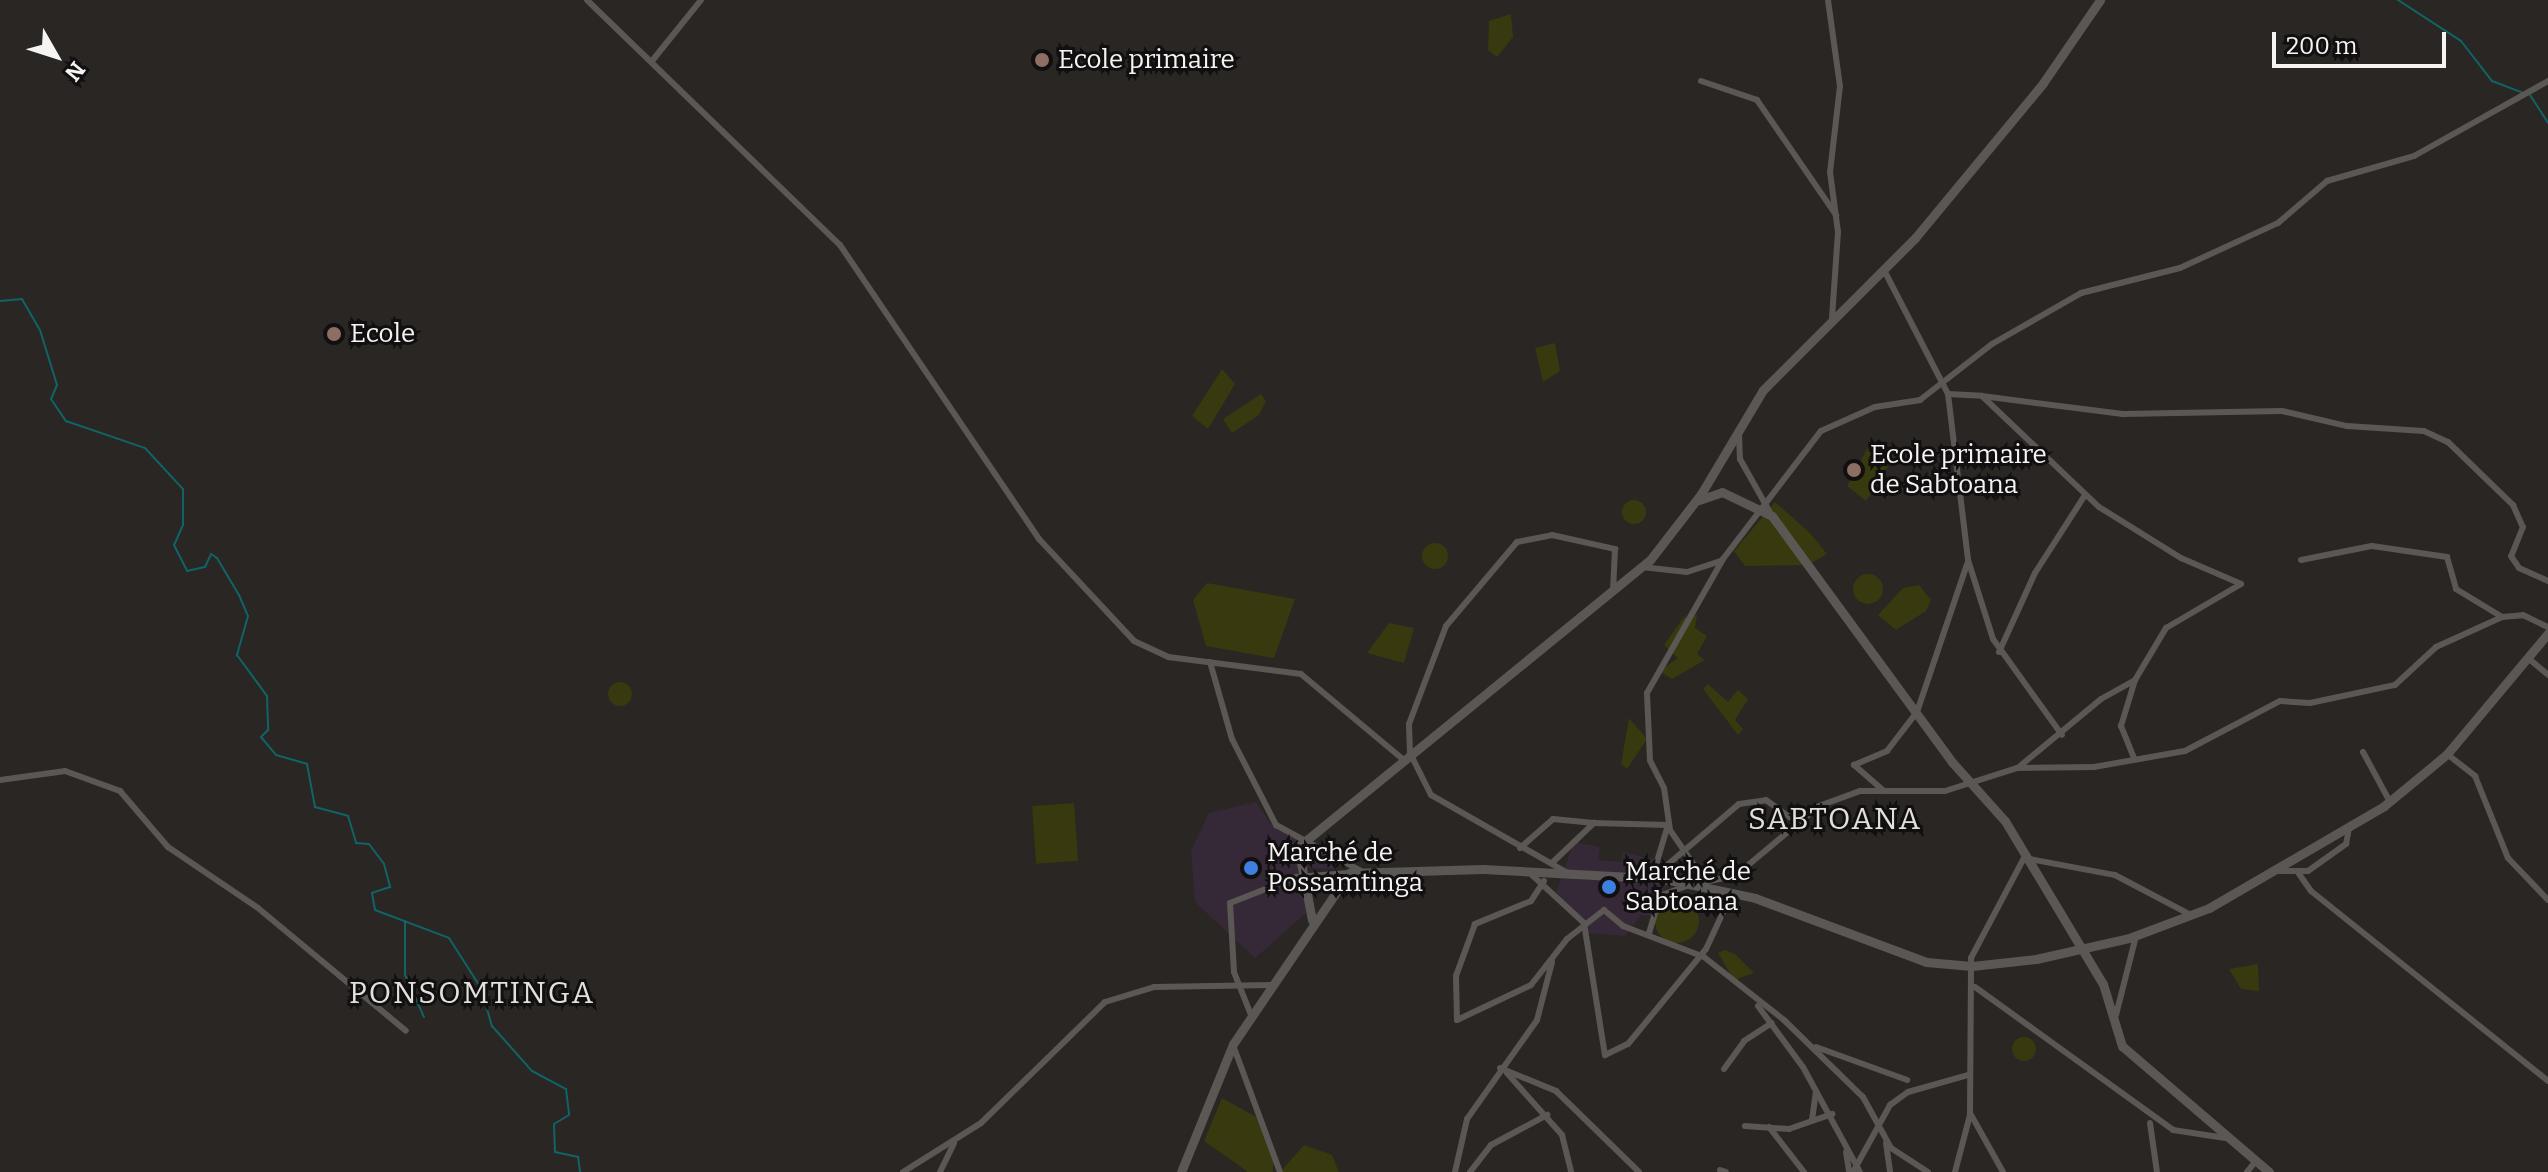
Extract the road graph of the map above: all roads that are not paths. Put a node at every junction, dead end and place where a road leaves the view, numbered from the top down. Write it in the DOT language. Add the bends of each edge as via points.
graph roads {
  1 [pos="587,0"];
  2 [pos="701,0"];
  3 [pos="1828,0"];
  4 [pos="2100,0"];
  5 [pos="652,61"];
  6 [pos="1701,81"];
  7 [pos="2548,81"];
  8 [pos="1838,218"];
  9 [pos="1885,272"];
  10 [pos="1831,322"];
  11 [pos="1944,381"];
  12 [pos="1948,394"];
  13 [pos="1982,396"];
  14 [pos="1739,428"];
  15 [pos="2085,495"];
  16 [pos="1695,502"];
  17 [pos="1763,506"];
  18 [pos="1723,559"];
  19 [pos="1968,560"];
  20 [pos="2301,560"];
  21 [pos="1642,567"];
  22 [pos="2548,581"];
  23 [pos="1613,593"];
  24 [pos="2502,617"];
  25 [pos="2548,630"];
  26 [pos="1999,652"];
  27 [pos="2528,658"];
  28 [pos="1210,662"];
  29 [pos="2548,675"];
  30 [pos="2135,680"];
  31 [pos="1917,712"];
  32 [pos="2062,735"];
  33 [pos="2363,752"];
  34 [pos="2447,754"];
  35 [pos="1407,757"];
  36 [pos="2134,758"];
  37 [pos="2017,768"];
  38 [pos="0,780"];
  39 [pos="1970,783"];
  40 [pos="1884,791"];
  41 [pos="2390,802"];
  42 [pos="1594,823"];
  43 [pos="1799,824"];
  44 [pos="1668,825"];
  45 [pos="2349,828"];
  46 [pos="1306,839"];
  47 [pos="1520,848"];
  48 [pos="1679,853"];
  49 [pos="2024,858"];
  50 [pos="1553,862"];
  51 [pos="1361,871"];
  52 [pos="2276,871"];
  53 [pos="2297,871"];
  54 [pos="1349,873"];
  55 [pos="1532,875"];
  56 [pos="1304,876"];
  57 [pos="1572,877"];
  58 [pos="1652,878"];
  59 [pos="1544,881"];
  60 [pos="1700,883"];
  61 [pos="1732,893"];
  62 [pos="2548,900"];
  63 [pos="2191,915"];
  64 [pos="1312,920"];
  65 [pos="1584,923"];
  66 [pos="1649,933"];
  67 [pos="2136,936"];
  68 [pos="2084,949"];
  69 [pos="1698,956"];
  70 [pos="1552,962"];
  71 [pos="1972,966"];
  72 [pos="1236,982"];
  73 [pos="1271,985"];
  74 [pos="1975,987"];
  75 [pos="1751,1000"];
  76 [pos="1251,1015"];
  77 [pos="2116,1015"];
  78 [pos="1772,1023"];
  79 [pos="406,1031"];
  80 [pos="1233,1044"];
  81 [pos="1813,1046"];
  82 [pos="1500,1068"];
  83 [pos="1724,1069"];
  84 [pos="1968,1075"];
  85 [pos="1907,1080"];
  86 [pos="2548,1081"];
  87 [pos="1817,1091"];
  88 [pos="1970,1113"];
  89 [pos="1832,1114"];
  90 [pos="1547,1115"];
  91 [pos="1812,1120"];
  92 [pos="2150,1123"];
  93 [pos="1880,1125"];
  94 [pos="1745,1126"];
  95 [pos="1769,1127"];
  96 [pos="1884,1136"];
  97 [pos="2225,1138"];
  98 [pos="954,1143"];
  99 [pos="2256,1161"];
  100 [pos="1855,1171"];
  101 [pos="903,1172"];
  102 [pos="940,1172"];
  103 [pos="1181,1172"];
  104 [pos="1280,1172"];
  105 [pos="1455,1172"];
  106 [pos="1470,1172"];
  107 [pos="1571,1172"];
  108 [pos="1639,1172"];
  109 [pos="1804,1172"];
  110 [pos="1890,1172"];
  111 [pos="1928,1172"];
  112 [pos="1955,1172"];
  113 [pos="2003,1172"];
  114 [pos="2157,1172"];
  115 [pos="2247,1172"];
  116 [pos="2269,1172"];
  1 -- 5 [label="street"];
  2 -- 5 [label="street"];
  3 -- 8 [label="street" via="1840,69 1830,172"];
  4 -- 9 [label="street" via="2007,131"];
  5 -- 28 [label="street" via="840,245 1039,539 1127,634 1152,654"];
  6 -- 8 [label="street" via="1757,100"];
  7 -- 11 [label="street" via="2414,156 2327,181 2278,223 2180,268 2081,293"];
  8 -- 10 [label="street"];
  9 -- 10 [label="street"];
  9 -- 11 [label="street"];
  10 -- 14 [label="street" via="1763,390"];
  11 -- 12 [label="street"];
  11 -- 17 [label="street" via="1920,400 1875,407 1828,426"];
  12 -- 13 [label="street"];
  12 -- 19 [label="street"];
  13 -- 15 [label="street"];
  13 -- 22 [label="street" via="2123,414 2282,411 2347,426 2424,431 2448,442 2513,505 2523,527 2511,556 2519,568"];
  14 -- 16 [label="street"];
  14 -- 17 [label="street" via="1740,459"];
  15 -- 26 [label="street" via="2035,573"];
  15 -- 30 [label="street" via="2181,558 2241,584 2166,628"];
  16 -- 17 [label="street" via="1722,492"];
  16 -- 21 [label="street"];
  17 -- 18 [label="street"];
  17 -- 31 [label="street"];
  18 -- 21 [label="street" via="1687,572"];
  18 -- 44 [label="street" via="1647,693 1650,760 1664,788"];
  19 -- 26 [label="street"];
  19 -- 31 [label="street"];
  20 -- 24 [label="street" via="2372,546 2447,557 2456,589"];
  21 -- 23 [label="street"];
  23 -- 35 [label="street"];
  23 -- 35 [label="street" via="1615,549 1552,535 1511,546 1446,626 1429,660 1409,724"];
  24 -- 25 [label="street" via="2523,615"];
  24 -- 36 [label="street" via="2436,647 2385,689 2280,701 2195,748"];
  25 -- 27 [label="street"];
  26 -- 32 [label="street"];
  27 -- 29 [label="street"];
  27 -- 34 [label="street"];
  28 -- 35 [label="street" via="1301,674"];
  28 -- 46 [label="street" via="1225,722 1262,801 1276,825"];
  30 -- 32 [label="street" via="2101,699"];
  30 -- 36 [label="street" via="2121,726"];
  31 -- 39 [label="street"];
  31 -- 40 [label="street" via="1887,751 1854,765"];
  32 -- 37 [label="street"];
  33 -- 41 [label="street"];
  34 -- 41 [label="street"];
  34 -- 62 [label="street" via="2475,776 2508,858"];
  35 -- 46 [label="street"];
  35 -- 47 [label="street" via="1431,795"];
  36 -- 37 [label="street"];
  37 -- 39 [label="street"];
  38 -- 79 [label="street" via="65,771 120,791 168,847 258,908"];
  39 -- 40 [label="street" via="1919,794"];
  39 -- 49 [label="street" via="2005,821"];
  40 -- 43 [label="street" via="1828,802"];
  41 -- 45 [label="street"];
  42 -- 44 [label="street"];
  42 -- 47 [label="street" via="1553,819"];
  42 -- 50 [label="street"];
  43 -- 48 [label="street" via="1766,800 1739,804"];
  43 -- 60 [label="street" via="1735,876"];
  44 -- 48 [label="street"];
  44 -- 58 [label="street"];
  45 -- 52 [label="street"];
  45 -- 53 [label="street" via="2346,844 2333,855"];
  46 -- 51 [label="street"];
  46 -- 56 [label="street" via="1294,855"];
  47 -- 50 [label="street"];
  48 -- 58 [label="street"];
  48 -- 60 [label="street"];
  49 -- 63 [label="street" via="2115,875"];
  49 -- 68 [label="street"];
  49 -- 71 [label="street"];
  50 -- 57 [label="street"];
  51 -- 54 [label="street"];
  51 -- 55 [label="street"];
  52 -- 53 [label="street"];
  52 -- 63 [label="street"];
  53 -- 86 [label="street" via="2311,891"];
  54 -- 56 [label="street"];
  54 -- 64 [label="street"];
  55 -- 57 [label="street"];
  55 -- 59 [label="street"];
  56 -- 64 [label="street" via="1302,899"];
  56 -- 72 [label="street" via="1230,903"];
  57 -- 58 [label="street"];
  58 -- 60 [label="street"];
  59 -- 65 [label="street"];
  59 -- 70 [label="street" via="1531,901 1475,924 1456,976 1457,1020 1521,993"];
  60 -- 61 [label="street"];
  60 -- 66 [label="street" via="1660,896"];
  61 -- 69 [label="street"];
  61 -- 71 [label="street" via="1914,958"];
  63 -- 67 [label="street"];
  64 -- 73 [label="street"];
  65 -- 66 [label="street" via="1604,910 1623,926"];
  65 -- 69 [label="street" via="1605,1055 1628,1044"];
  65 -- 70 [label="street"];
  66 -- 69 [label="street"];
  67 -- 68 [label="street"];
  67 -- 77 [label="street"];
  68 -- 71 [label="street"];
  68 -- 77 [label="street"];
  69 -- 75 [label="street"];
  70 -- 82 [label="street" via="1537,1020"];
  71 -- 74 [label="street"];
  72 -- 73 [label="street"];
  72 -- 76 [label="street"];
  72 -- 98 [label="street" via="1141,989 1099,1005"];
  73 -- 76 [label="street"];
  74 -- 84 [label="street"];
  74 -- 97 [label="street" via="2173,1130"];
  75 -- 78 [label="street"];
  75 -- 81 [label="street"];
  76 -- 80 [label="street"];
  77 -- 97 [label="street" via="2122,1046 2173,1083"];
  78 -- 83 [label="street" via="1744,1041"];
  78 -- 87 [label="street"];
  80 -- 103 [label="street"];
  80 -- 104 [label="street"];
  81 -- 85 [label="street"];
  81 -- 93 [label="street"];
  82 -- 90 [label="street"];
  82 -- 105 [label="street" via="1467,1119"];
  82 -- 108 [label="street" via="1556,1091"];
  84 -- 88 [label="street"];
  84 -- 93 [label="street" via="1902,1096"];
  87 -- 89 [label="street"];
  87 -- 91 [label="street"];
  88 -- 112 [label="street"];
  88 -- 113 [label="street"];
  89 -- 91 [label="street"];
  89 -- 100 [label="street"];
  90 -- 106 [label="street" via="1491,1145"];
  90 -- 107 [label="street" via="1569,1149"];
  91 -- 95 [label="street" via="1789,1129"];
  92 -- 114 [label="street"];
  93 -- 96 [label="street"];
  93 -- 100 [label="street"];
  94 -- 95 [label="street"];
  95 -- 109 [label="street"];
  96 -- 110 [label="street"];
  96 -- 111 [label="street"];
  97 -- 99 [label="street"];
  98 -- 101 [label="street"];
  98 -- 102 [label="street"];
  99 -- 115 [label="street"];
  99 -- 116 [label="street"];
}
